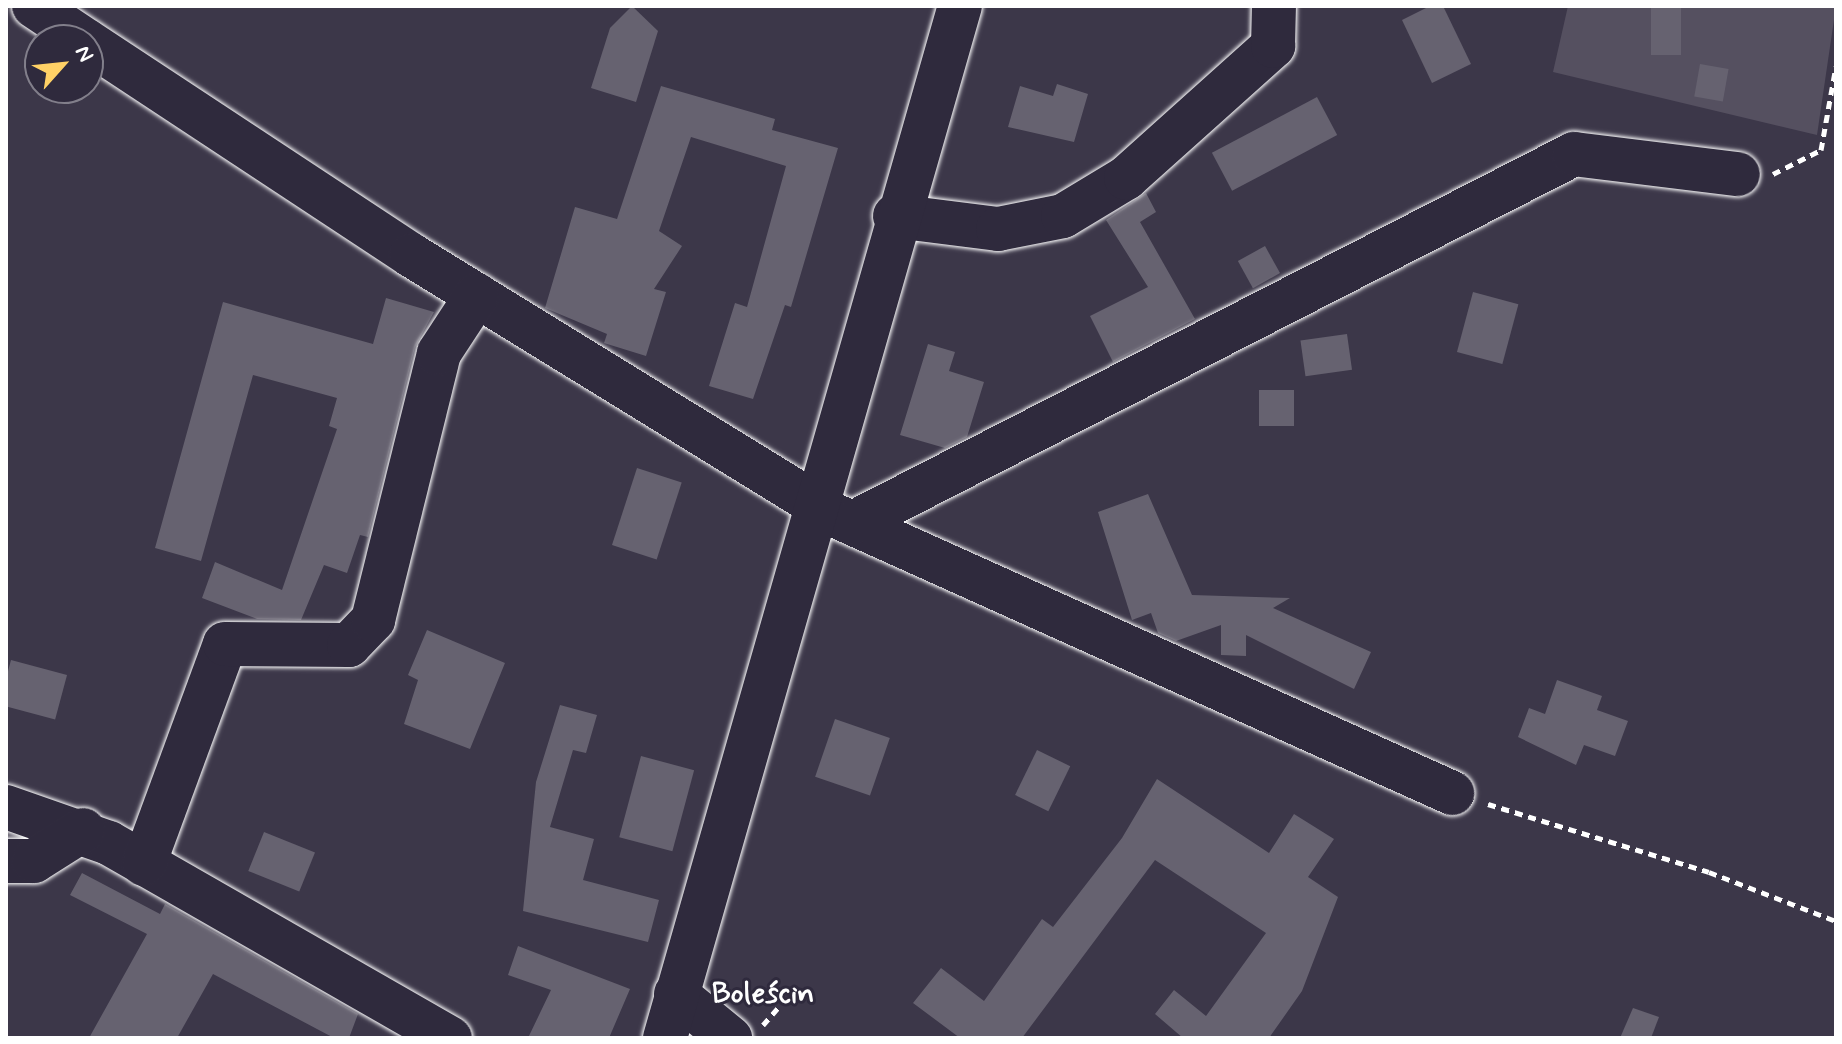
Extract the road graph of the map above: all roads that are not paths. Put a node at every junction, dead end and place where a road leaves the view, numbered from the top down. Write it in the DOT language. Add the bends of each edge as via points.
graph roads {
  1 [pos="34,6"];
  2 [pos="960,6"];
  3 [pos="1274,6"];
  4 [pos="61,24"];
  5 [pos="104,53"];
  6 [pos="1738,174"];
  7 [pos="895,216"];
  8 [pos="477,295"];
  9 [pos="816,499"];
  10 [pos="853,523"];
  11 [pos="1452,793"];
  12 [pos="6,807"];
  13 [pos="83,830"];
  14 [pos="6,861"];
  15 [pos="144,864"];
  16 [pos="676,994"];
  17 [pos="742,1036"];
  18 [pos="450,1038"];
  19 [pos="665,1038"];
  1 -- 4 [label="street"];
  2 -- 7 [label="street"];
  3 -- 7 [label="street" via="1273,46 1126,178 1063,216 998,229"];
  5 -- 8 [label="street"];
  6 -- 10 [label="street" via="1574,154"];
  7 -- 9 [label="street"];
  8 -- 9 [label="street"];
  8 -- 15 [label="street" via="439,353 373,620 349,645 225,644"];
  9 -- 10 [label="street"];
  9 -- 16 [label="street"];
  10 -- 11 [label="street"];
  12 -- 13 [label="street"];
  13 -- 14 [label="street" via="34,861"];
  13 -- 15 [label="street"];
  15 -- 18 [label="street"];
  16 -- 17 [label="street"];
  16 -- 19 [label="street"];
}
